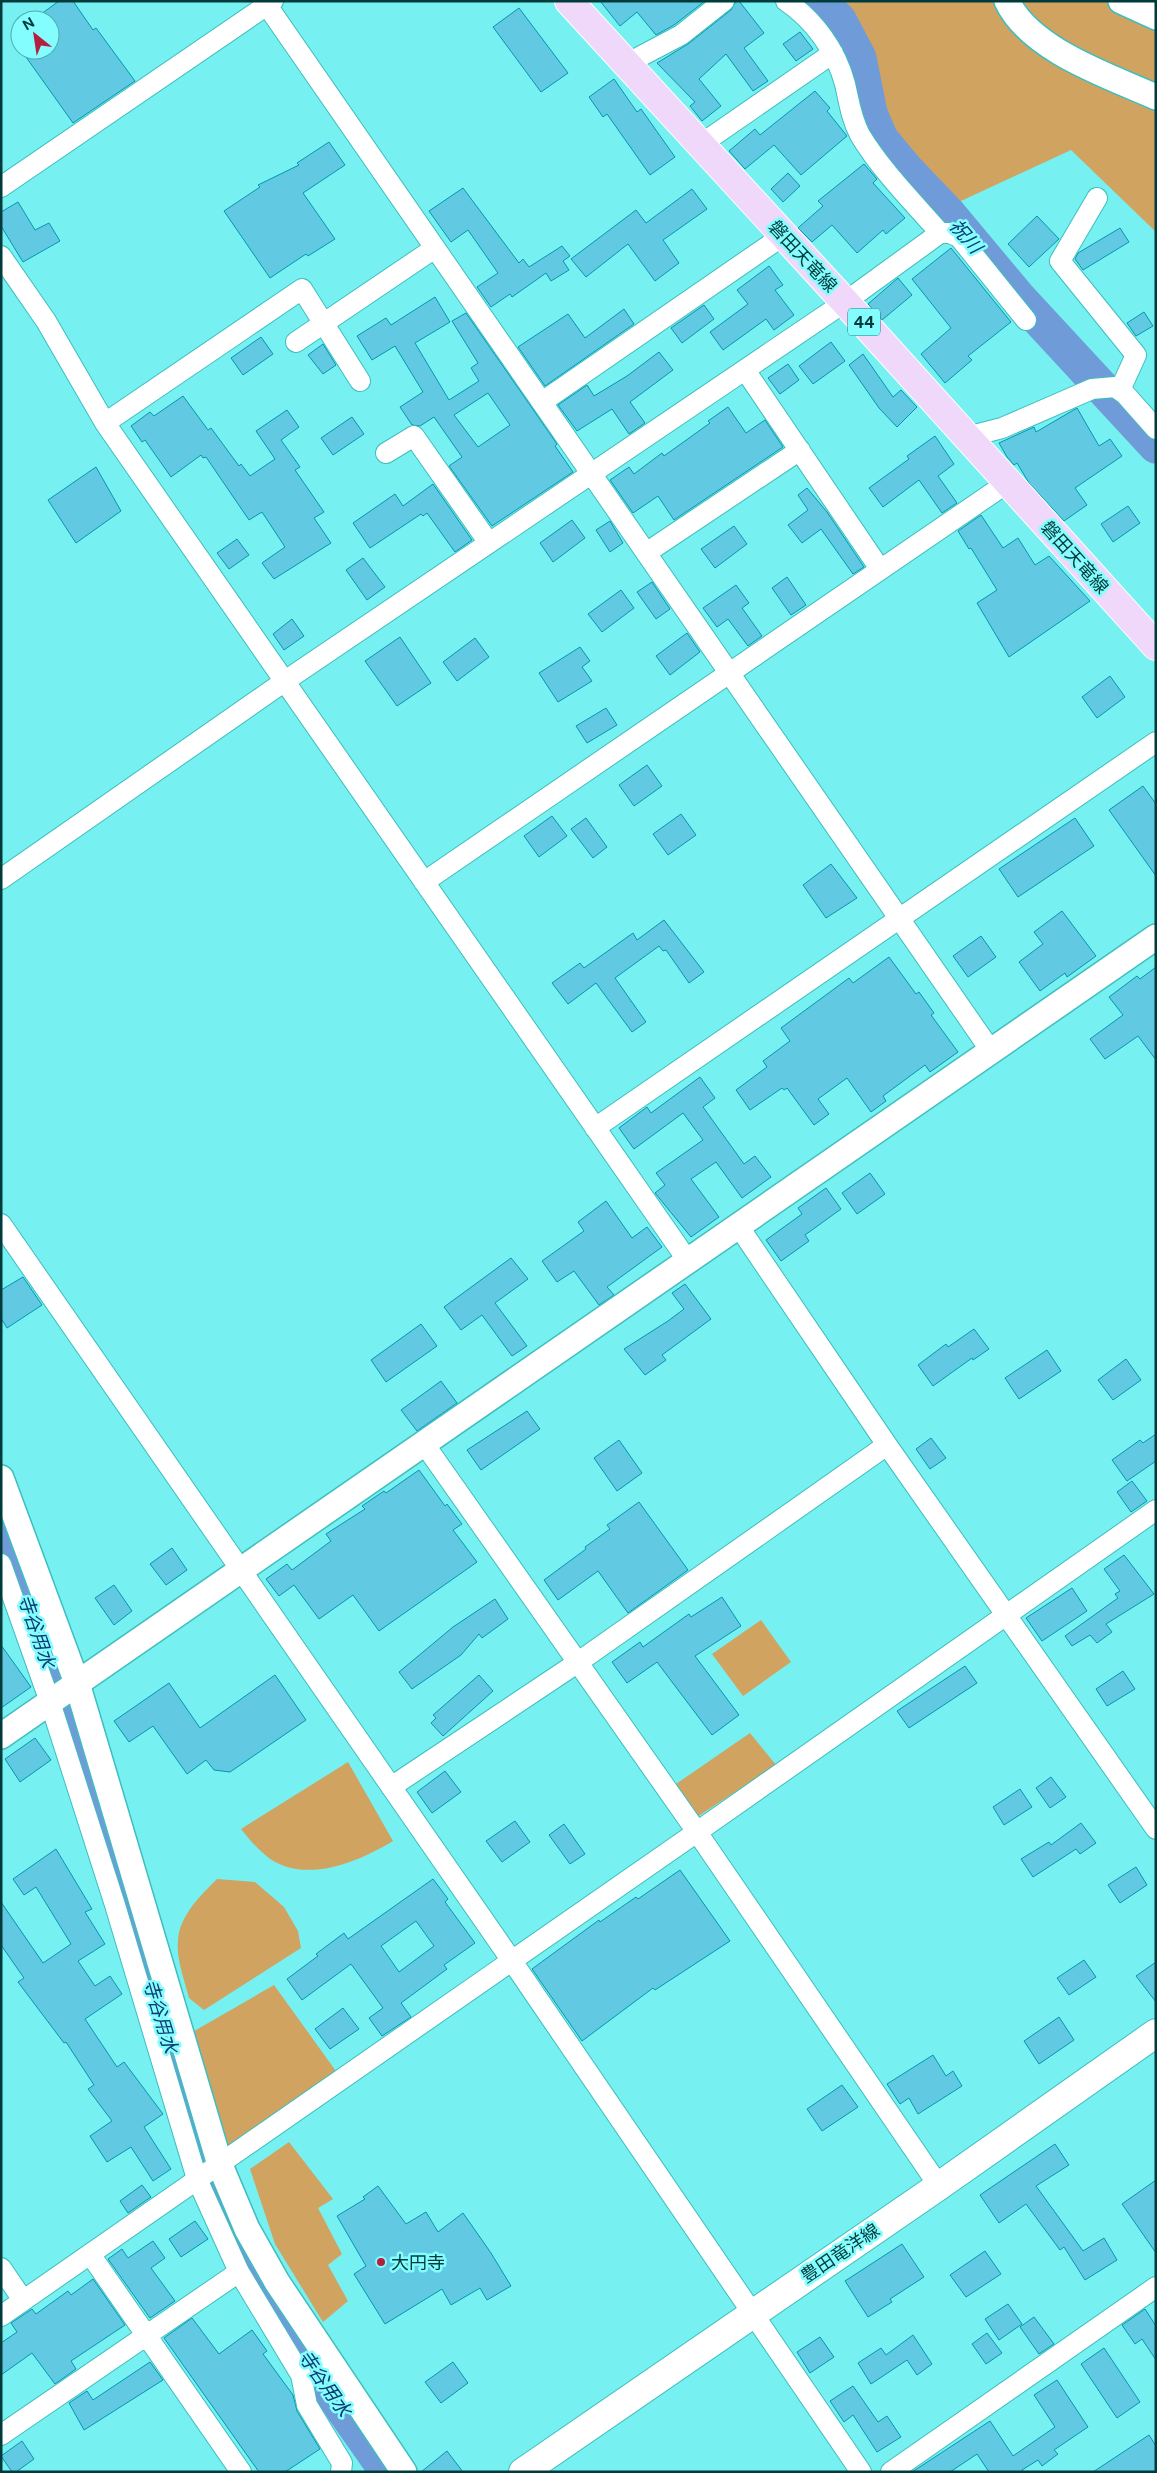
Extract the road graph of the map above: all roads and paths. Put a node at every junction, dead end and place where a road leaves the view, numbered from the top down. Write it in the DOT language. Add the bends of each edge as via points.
graph roads {
  1 [pos="569,1"];
  2 [pos="724,1"];
  3 [pos="786,1"];
  4 [pos="1007,1"];
  5 [pos="1121,1"];
  6 [pos="268,2"];
  7 [pos="1156,17"];
  8 [pos="832,53"];
  9 [pos="626,64"];
  10 [pos="1156,96"];
  11 [pos="700,145"];
  12 [pos="1,187"];
  13 [pos="1097,198"];
  14 [pos="940,233"];
  15 [pos="784,235"];
  16 [pos="435,248"];
  17 [pos="1,256"];
  18 [pos="846,302"];
  19 [pos="1026,320"];
  20 [pos="324,323"];
  21 [pos="296,342"];
  22 [pos="745,370"];
  23 [pos="360,381"];
  24 [pos="1120,390"];
  25 [pos="542,402"];
  26 [pos="105,423"];
  27 [pos="1156,429"];
  28 [pos="967,437"];
  29 [pos="800,450"];
  30 [pos="386,453"];
  31 [pos="591,474"];
  32 [pos="1007,482"];
  33 [pos="489,543"];
  34 [pos="646,553"];
  35 [pos="880,570"];
  36 [pos="1156,646"];
  37 [pos="729,673"];
  38 [pos="285,681"];
  39 [pos="1156,742"];
  40 [pos="1,879"];
  41 [pos="424,882"];
  42 [pos="899,918"];
  43 [pos="1156,937"];
  44 [pos="991,1051"];
  45 [pos="595,1128"];
  46 [pos="1,1224"];
  47 [pos="739,1227"];
  48 [pos="688,1261"];
  49 [pos="425,1444"];
  50 [pos="887,1446"];
  51 [pos="1,1478"];
  52 [pos="1156,1510"];
  53 [pos="1,1564"];
  54 [pos="241,1570"];
  55 [pos="1006,1615"];
  56 [pos="577,1663"];
  57 [pos="62,1693"];
  58 [pos="1,1736"];
  59 [pos="391,1787"];
  60 [pos="1156,1829"];
  61 [pos="697,1832"];
  62 [pos="512,1961"];
  63 [pos="1156,2033"];
  64 [pos="219,2166"];
  65 [pos="198,2179"];
  66 [pos="939,2186"];
  67 [pos="90,2254"];
  68 [pos="1,2268"];
  69 [pos="239,2272"];
  70 [pos="1156,2287"];
  71 [pos="24,2300"];
  72 [pos="751,2313"];
  73 [pos="1,2316"];
  74 [pos="147,2337"];
  75 [pos="1,2435"];
  76 [pos="241,2472"];
  77 [pos="341,2472"];
  78 [pos="404,2472"];
  79 [pos="523,2472"];
  80 [pos="861,2472"];
  81 [pos="891,2472"];
  1 -- 9 [label="main road, 磐田天竜線 / 44"];
  2 -- 9 [label="street" via="680,35"];
  3 -- 8 [label="street" via="811,22"];
  4 -- 10 [label="street" via="1033,33 1064,56"];
  5 -- 7 [label="street"];
  6 -- 12 [label="street"];
  6 -- 16 [label="street"];
  8 -- 11 [label="street"];
  8 -- 14 [label="street" via="860,134"];
  9 -- 11 [label="main road, 磐田天竜線 / 44"];
  11 -- 15 [label="main road, 磐田天竜線 / 44"];
  13 -- 24 [label="street" via="1060,261 1136,356"];
  14 -- 18 [label="street"];
  14 -- 19 [label="street" via="959,237"];
  15 -- 18 [label="main road, 磐田天竜線 / 44"];
  15 -- 25 [label="street"];
  16 -- 20 [label="street"];
  16 -- 25 [label="street"];
  17 -- 26 [label="street" via="46,321"];
  18 -- 22 [label="street"];
  18 -- 28 [label="main road, 磐田天竜線 / 44"];
  20 -- 21 [label="street"];
  20 -- 23 [label="street"];
  20 -- 26 [label="street" via="302,289"];
  22 -- 29 [label="street"];
  22 -- 31 [label="street"];
  24 -- 27 [label="street"];
  24 -- 28 [label="street" via="1115,387 1092,389 1002,428"];
  25 -- 31 [label="street"];
  26 -- 38 [label="street"];
  28 -- 32 [label="main road, 磐田天竜線 / 44"];
  29 -- 34 [label="street"];
  29 -- 35 [label="street"];
  30 -- 33 [label="street" via="414,436"];
  31 -- 33 [label="street"];
  31 -- 34 [label="street"];
  32 -- 35 [label="street"];
  32 -- 36 [label="main road, 磐田天竜線 / 44"];
  33 -- 38 [label="street"];
  34 -- 37 [label="street"];
  35 -- 37 [label="street"];
  37 -- 41 [label="street"];
  37 -- 42 [label="street"];
  38 -- 40 [label="street"];
  38 -- 41 [label="street"];
  39 -- 42 [label="street"];
  41 -- 45 [label="street"];
  42 -- 44 [label="street"];
  42 -- 45 [label="street"];
  43 -- 44 [label="street"];
  44 -- 47 [label="street"];
  45 -- 48 [label="street"];
  46 -- 54 [label="street"];
  47 -- 48 [label="street"];
  47 -- 50 [label="street"];
  48 -- 49 [label="street"];
  49 -- 54 [label="street"];
  49 -- 56 [label="street"];
  50 -- 55 [label="street"];
  50 -- 56 [label="street"];
  51 -- 57 [label="street"];
  52 -- 55 [label="street"];
  53 -- 57 [label="street"];
  54 -- 57 [label="street"];
  54 -- 59 [label="street"];
  55 -- 60 [label="street"];
  55 -- 61 [label="street"];
  56 -- 59 [label="street"];
  56 -- 61 [label="street"];
  57 -- 58 [label="street"];
  57 -- 64 [label="street"];
  57 -- 65 [label="street" via="115,1905"];
  59 -- 62 [label="street"];
  61 -- 62 [label="street"];
  61 -- 66 [label="street"];
  62 -- 64 [label="street"];
  62 -- 72 [label="street"];
  63 -- 66 [label="main road, 豊田竜洋線"];
  64 -- 65 [label="street"];
  64 -- 78 [label="street" via="277,2282"];
  65 -- 67 [label="street"];
  65 -- 69 [label="street"];
  66 -- 72 [label="main road, 豊田竜洋線"];
  67 -- 71 [label="street"];
  67 -- 74 [label="street"];
  68 -- 71 [label="street"];
  69 -- 74 [label="street"];
  69 -- 77 [label="street" via="302,2375 307,2405 342,2462"];
  70 -- 81 [label="street"];
  71 -- 73 [label="street"];
  72 -- 79 [label="main road, 豊田竜洋線"];
  72 -- 80 [label="street"];
  74 -- 75 [label="street"];
  74 -- 76 [label="street"];
}
